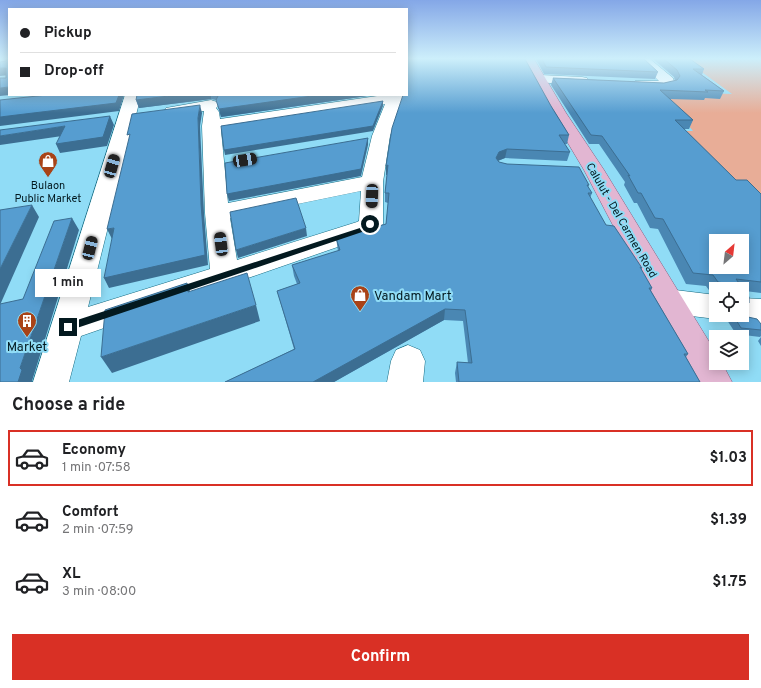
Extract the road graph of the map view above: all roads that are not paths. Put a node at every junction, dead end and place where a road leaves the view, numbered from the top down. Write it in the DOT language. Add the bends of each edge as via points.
graph roads {
  1 [pos="538,77"];
  2 [pos="573,77"];
  3 [pos="663,77"];
  4 [pos="599,82"];
  5 [pos="630,84"];
  6 [pos="395,96"];
  7 [pos="214,104"];
  8 [pos="134,111"];
  9 [pos="372,182"];
  10 [pos="217,213"];
  11 [pos="225,274"];
  12 [pos="667,301"];
  13 [pos="709,306"];
  14 [pos="749,311"];
  15 [pos="761,312"];
  16 [pos="68,327"];
  17 [pos="51,382"];
  18 [pos="714,382"];
  1 -- 12 [label="main road, Calulut - Del Carmen Road" via="558,113 583,170"];
  2 -- 4 [label="street"];
  3 -- 5 [label="street" via="668,84"];
  6 -- 7 [label="street"];
  6 -- 9 [label="street" via="373,138"];
  7 -- 8 [label="street"];
  7 -- 10 [label="street" via="223,164"];
  8 -- 16 [label="street" via="105,187"];
  9 -- 10 [label="street"];
  9 -- 11 [label="street" via="370,224 366,228"];
  10 -- 11 [label="street"];
  11 -- 16 [label="street"];
  12 -- 13 [label="street"];
  12 -- 18 [label="main road, Calulut - Del Carmen Road"];
  14 -- 15 [label="street"];
  16 -- 17 [label="street"];
}
